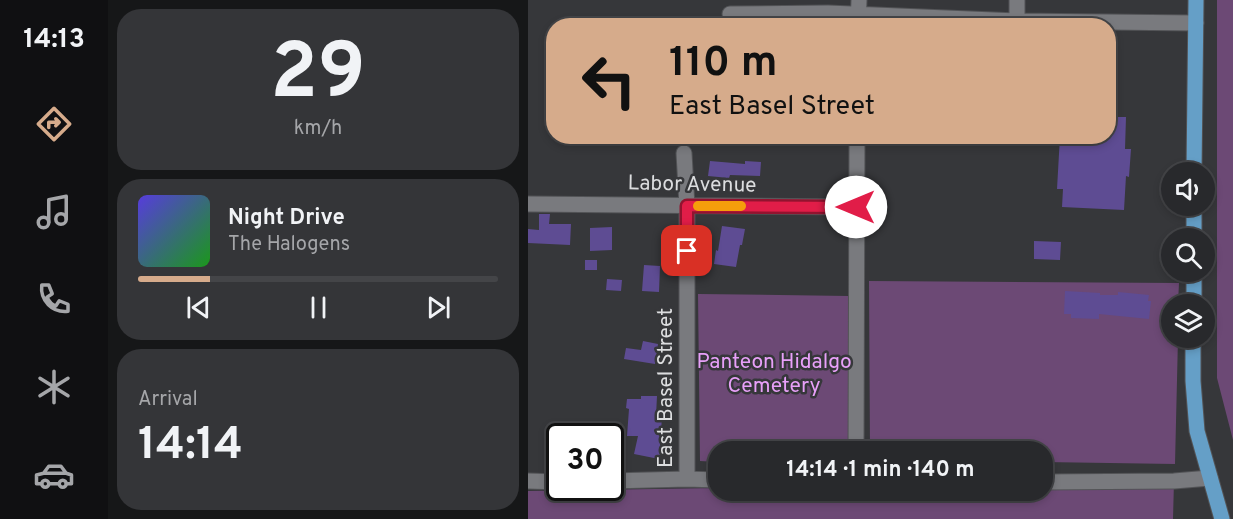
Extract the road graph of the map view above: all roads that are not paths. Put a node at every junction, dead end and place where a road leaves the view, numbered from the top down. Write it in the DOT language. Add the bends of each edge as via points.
graph roads {
  1 [pos="1017,0"];
  2 [pos="1196,0"];
  3 [pos="858,13"];
  4 [pos="730,14"];
  5 [pos="957,18"];
  6 [pos="1017,18"];
  7 [pos="1116,22"];
  8 [pos="1196,23"];
  9 [pos="857,144"];
  10 [pos="684,153"];
  11 [pos="1194,162"];
  12 [pos="528,204"];
  13 [pos="687,206"];
  14 [pos="856,207"];
  15 [pos="1193,348"];
  16 [pos="856,441"];
  17 [pos="1210,478"];
  18 [pos="687,479"];
  19 [pos="708,480"];
  20 [pos="528,481"];
  21 [pos="624,481"];
  22 [pos="546,482"];
  23 [pos="1053,482"];
  24 [pos="1222,519"];
  1 -- 6 [label="street"];
  2 -- 8 [label="main road"];
  3 -- 4 [label="street"];
  3 -- 5 [label="street"];
  7 -- 8 [label="street"];
  8 -- 11 [label="main road"];
  9 -- 14 [label="street"];
  10 -- 13 [label="street, East Basel Street"];
  12 -- 13 [label="street, Labor Avenue"];
  13 -- 14 [label="street, Labor Avenue"];
  13 -- 18 [label="street, East Basel Street"];
  14 -- 16 [label="street"];
  15 -- 17 [label="main road" via="1197,431"];
  17 -- 23 [label="street"];
  17 -- 24 [label="main road"];
  18 -- 19 [label="street"];
  18 -- 21 [label="street"];
  20 -- 22 [label="street"];
}
